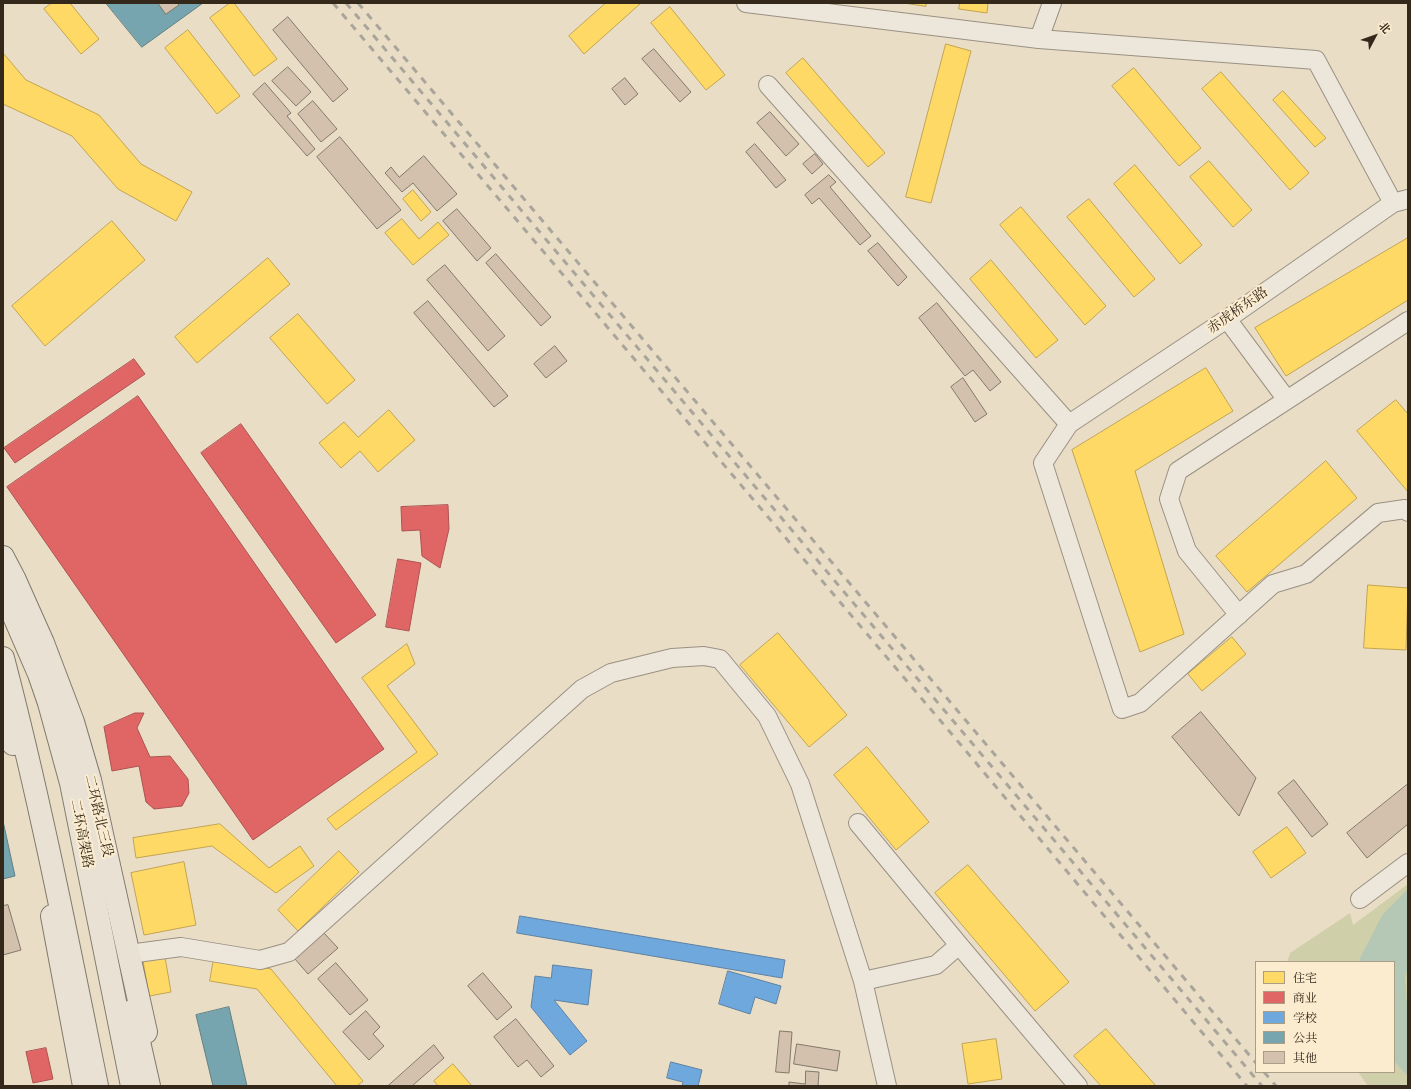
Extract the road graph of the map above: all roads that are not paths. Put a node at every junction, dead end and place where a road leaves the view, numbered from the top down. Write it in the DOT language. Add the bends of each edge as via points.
graph roads {
  1 [pos="746,3"];
  2 [pos="1052,3"];
  3 [pos="1039,39"];
  4 [pos="768,85"];
  5 [pos="1401,201"];
  6 [pos="1227,319"];
  7 [pos="1408,321"];
  8 [pos="1287,400"];
  9 [pos="1069,424"];
  10 [pos="1408,512"];
  11 [pos="3,557"];
  12 [pos="3,591"];
  13 [pos="1239,615"];
  14 [pos="3,658"];
  15 [pos="3,702"];
  16 [pos="49,703"];
  17 [pos="858,823"];
  18 [pos="1408,863"];
  19 [pos="1360,899"];
  20 [pos="959,945"];
  21 [pos="129,954"];
  22 [pos="863,981"];
  23 [pos="84,1086"];
  24 [pos="97,1086"];
  25 [pos="132,1086"];
  26 [pos="149,1086"];
  27 [pos="158,1086"];
  28 [pos="887,1086"];
  29 [pos="1078,1086"];
  1 -- 3 [label="street"];
  2 -- 3 [label="street"];
  3 -- 5 [label="street" via="1316,60"];
  4 -- 9 [label="street"];
  5 -- 6 [label="street, 赤虎桥东路"];
  6 -- 8 [label="street"];
  6 -- 9 [label="street, 赤虎桥东路"];
  7 -- 8 [label="street"];
  8 -- 13 [label="street" via="1178,471 1168,498 1187,551"];
  9 -- 13 [label="street" via="1043,463 1122,709 1140,703"];
  10 -- 13 [label="street" via="1405,509 1378,513 1306,574 1273,584"];
  11 -- 21 [label="main road, 二环路北三段" via="42,643 72,722 90,780"];
  12 -- 16 [label="main road, 二环高架路"];
  14 -- 24 [label="main road" via="36,792"];
  15 -- 23 [label="main road" via="25,792"];
  16 -- 25 [label="main road, 二环高架路" via="71,784"];
  16 -- 26 [label="main road" via="75,754"];
  17 -- 20 [label="street"];
  18 -- 19 [label="street"];
  20 -- 22 [label="street" via="936,965"];
  20 -- 29 [label="street"];
  21 -- 22 [label="street" via="180,947 260,960 289,952 582,689 611,673 672,658 704,656 720,659 768,716 800,784"];
  21 -- 27 [label="main road, 二环路北三段"];
  22 -- 28 [label="street"];
}
